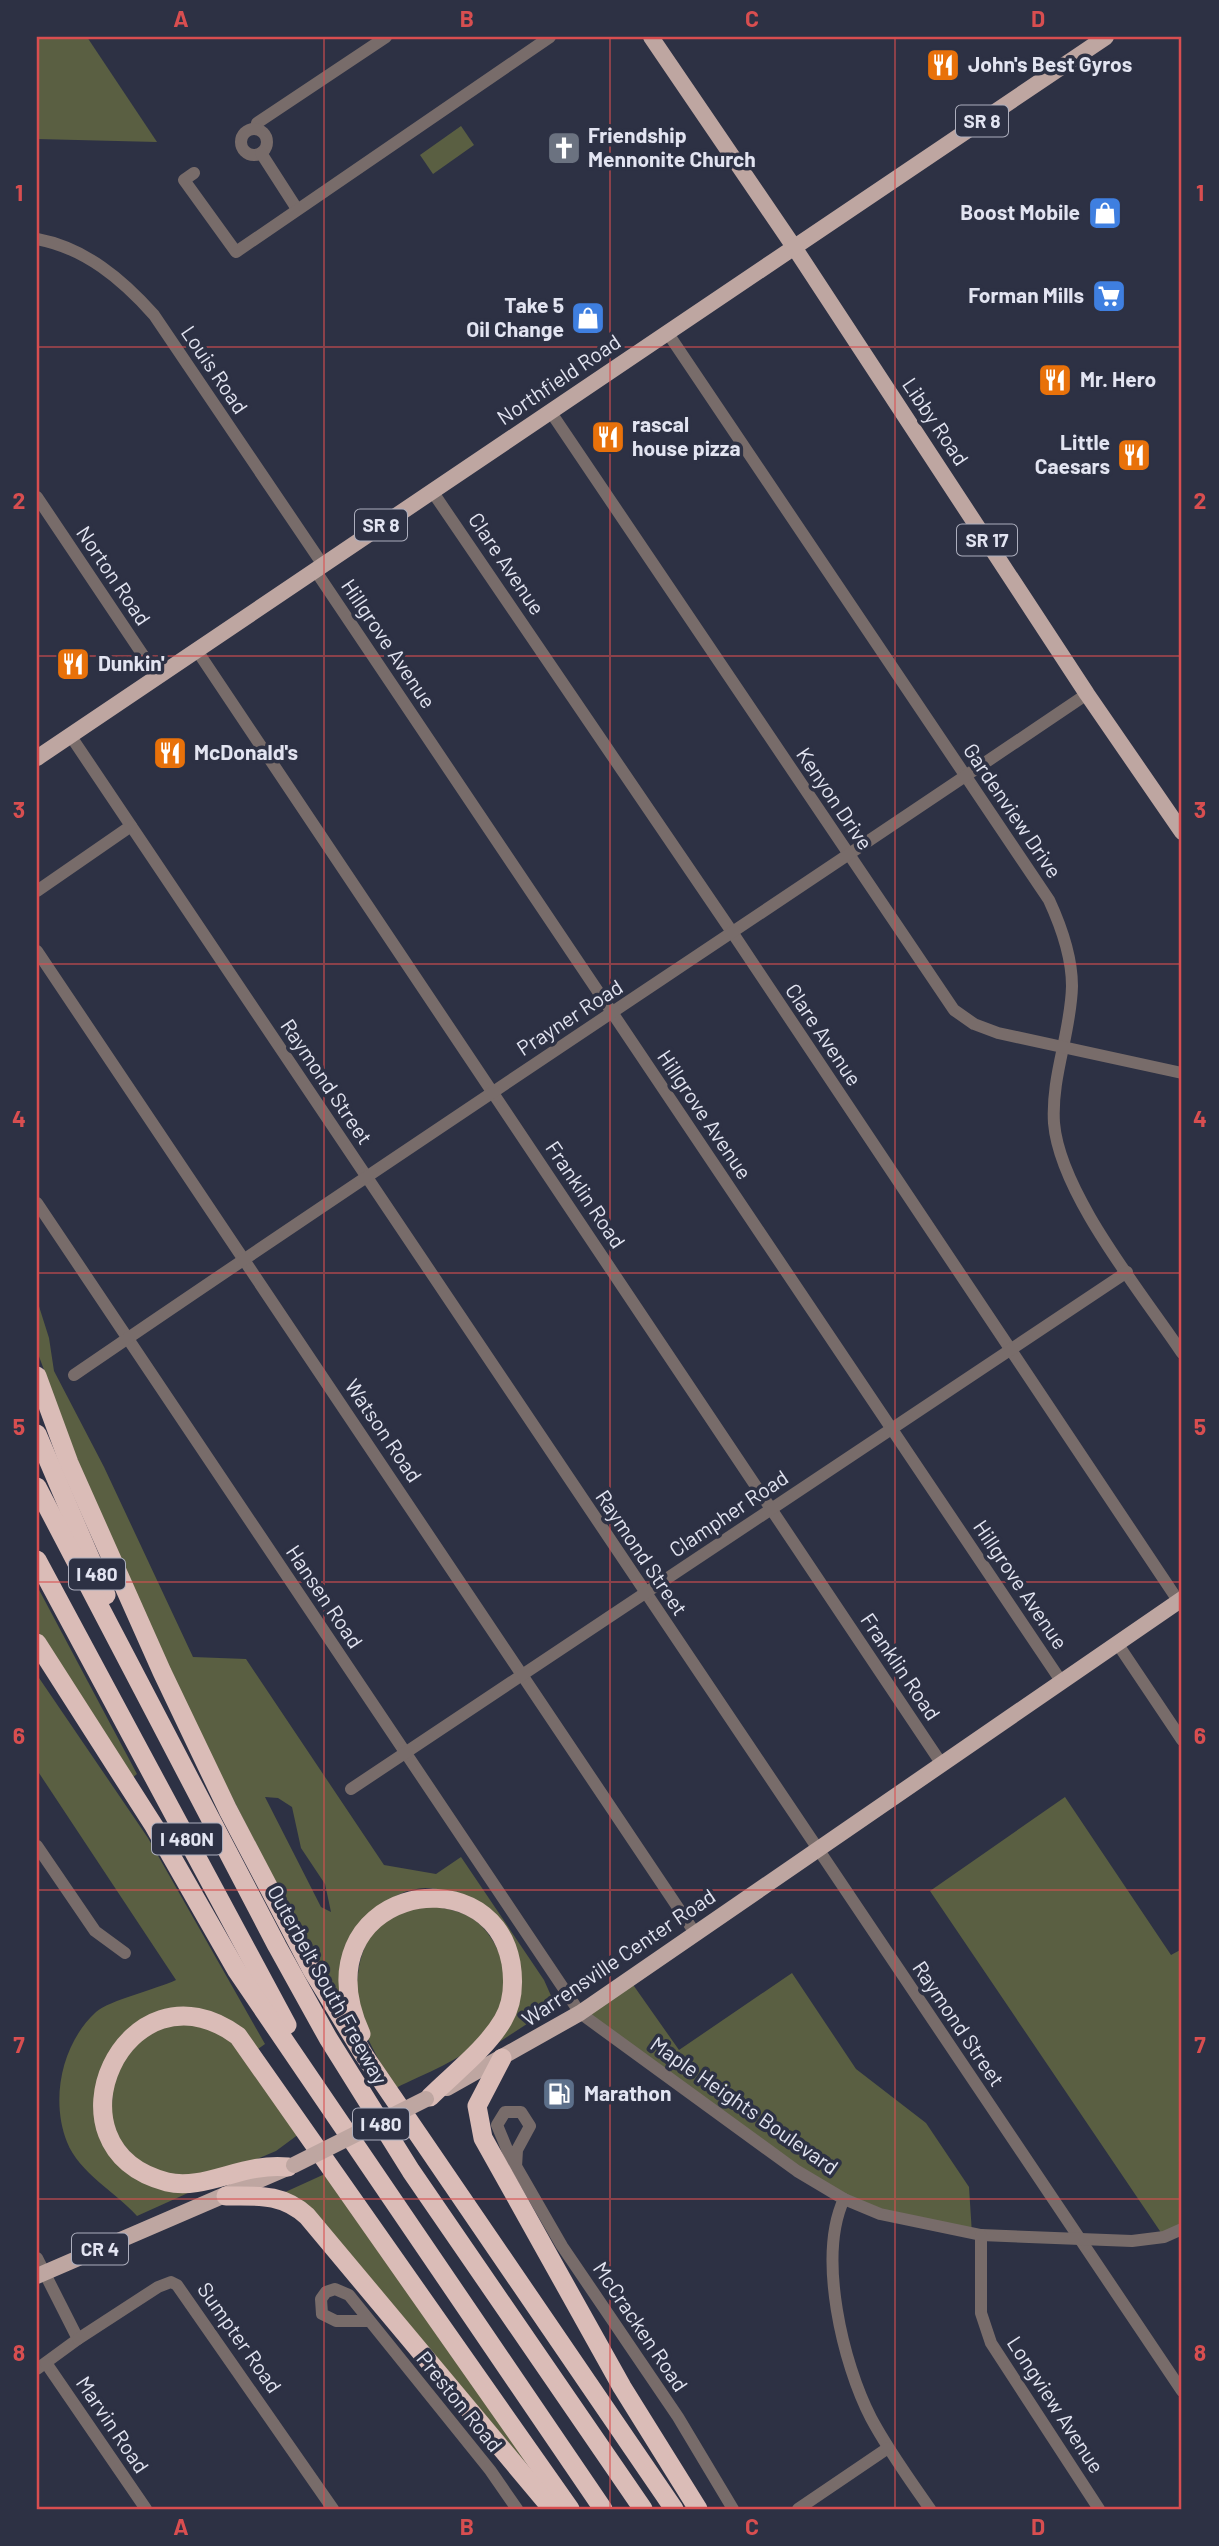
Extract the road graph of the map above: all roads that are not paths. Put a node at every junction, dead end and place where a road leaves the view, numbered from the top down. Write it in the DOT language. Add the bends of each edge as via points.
graph roads {
  1 [pos="386,37"];
  2 [pos="550,37"];
  3 [pos="651,37"];
  4 [pos="1106,37"];
  5 [pos="256,129"];
  6 [pos="261,153"];
  7 [pos="194,173"];
  8 [pos="298,209"];
  9 [pos="37,239"];
  10 [pos="794,247"];
  11 [pos="667,332"];
  12 [pos="551,411"];
  13 [pos="432,491"];
  14 [pos="37,497"];
  15 [pos="319,567"];
  16 [pos="196,649"];
  17 [pos="157,676"];
  18 [pos="1087,694"];
  19 [pos="70,735"];
  20 [pos="37,758"];
  21 [pos="966,776"];
  22 [pos="131,826"];
  23 [pos="1182,832"];
  24 [pos="848,855"];
  25 [pos="37,891"];
  26 [pos="732,931"];
  27 [pos="37,951"];
  28 [pos="613,1014"];
  29 [pos="1062,1046"];
  30 [pos="1182,1073"];
  31 [pos="492,1090"];
  32 [pos="367,1177"];
  33 [pos="37,1203"];
  34 [pos="244,1260"];
  35 [pos="1128,1272"];
  36 [pos="127,1338"];
  37 [pos="1009,1350"];
  38 [pos="1182,1353"];
  39 [pos="74,1375"];
  40 [pos="37,1376"];
  41 [pos="892,1429"];
  42 [pos="37,1434"];
  43 [pos="37,1487"];
  44 [pos="771,1509"];
  45 [pos="37,1560"];
  46 [pos="645,1594"];
  47 [pos="1180,1601"];
  48 [pos="37,1643"];
  49 [pos="1117,1643"];
  50 [pos="523,1673"];
  51 [pos="1061,1681"];
  52 [pos="157,1715"];
  53 [pos="1182,1740"];
  54 [pos="405,1753"];
  55 [pos="941,1763"];
  56 [pos="351,1789"];
  57 [pos="37,1846"];
  58 [pos="816,1849"];
  59 [pos="695,1933"];
  60 [pos="125,1953"];
  61 [pos="580,2013"];
  62 [pos="502,2058"];
  63 [pos="388,2089"];
  64 [pos="428,2098"];
  65 [pos="337,2117"];
  66 [pos="291,2166"];
  67 [pos="516,2167"];
  68 [pos="226,2196"];
  69 [pos="844,2199"];
  70 [pos="1182,2230"];
  71 [pos="981,2235"];
  72 [pos="1078,2238"];
  73 [pos="39,2269"];
  74 [pos="369,2321"];
  75 [pos="78,2339"];
  76 [pos="41,2366"];
  77 [pos="1182,2391"];
  78 [pos="888,2448"];
  79 [pos="146,2509"];
  80 [pos="333,2509"];
  81 [pos="517,2509"];
  82 [pos="552,2509"];
  83 [pos="570,2509"];
  84 [pos="603,2509"];
  85 [pos="643,2509"];
  86 [pos="674,2509"];
  87 [pos="698,2509"];
  88 [pos="733,2509"];
  89 [pos="797,2509"];
  90 [pos="930,2509"];
  91 [pos="1099,2509"];
  1 -- 5 [label="street" via="257,123"];
  2 -- 8 [label="street"];
  3 -- 10 [label="main road, Libby Road / SR 17"];
  4 -- 10 [label="main road, Northfield Road / SR 8"];
  5 -- 6 [label="street" via="267,139"];
  5 -- 6 [label="street" via="243,135 243,147 253,155"];
  6 -- 8 [label="street"];
  7 -- 8 [label="street" via="184,180 236,252"];
  9 -- 15 [label="street, Louis Road" via="88,258 125,283 154,315"];
  10 -- 11 [label="main road, Northfield Road / SR 8"];
  10 -- 18 [label="main road, Libby Road / SR 17"];
  11 -- 12 [label="main road, Northfield Road / SR 8"];
  11 -- 21 [label="street, Gardenview Drive"];
  12 -- 13 [label="main road, Northfield Road / SR 8"];
  12 -- 24 [label="street, Kenyon Drive"];
  13 -- 15 [label="main road, Northfield Road / SR 8"];
  13 -- 26 [label="street, Clare Avenue"];
  14 -- 17 [label="street, Norton Road"];
  15 -- 16 [label="main road, Northfield Road / SR 8"];
  15 -- 28 [label="street, Hillgrove Avenue"];
  16 -- 17 [label="main road, Northfield Road / SR 8"];
  16 -- 31 [label="street, Franklin Road"];
  17 -- 19 [label="main road, Northfield Road / SR 8"];
  18 -- 21 [label="street, Prayner Road"];
  18 -- 23 [label="main road, Libby Road / SR 17"];
  19 -- 20 [label="main road, Northfield Road / SR 8"];
  19 -- 22 [label="street, Raymond Street"];
  21 -- 24 [label="street, Prayner Road"];
  21 -- 29 [label="street, Gardenview Drive" via="1059,920 1072,985"];
  22 -- 25 [label="street"];
  22 -- 32 [label="street, Raymond Street"];
  24 -- 26 [label="street, Prayner Road"];
  24 -- 29 [label="street, Kenyon Drive" via="954,1010 998,1034"];
  26 -- 28 [label="street, Prayner Road"];
  26 -- 37 [label="street, Clare Avenue"];
  27 -- 34 [label="street, Watson Road"];
  28 -- 31 [label="street, Prayner Road"];
  28 -- 41 [label="street, Hillgrove Avenue"];
  29 -- 30 [label="street, Kenyon Drive"];
  29 -- 35 [label="street, Gardenview Drive" via="1054,1104 1063,1163 1079,1199"];
  31 -- 32 [label="street, Prayner Road"];
  31 -- 44 [label="street, Franklin Road"];
  32 -- 34 [label="street, Prayner Road"];
  32 -- 46 [label="street, Raymond Street"];
  33 -- 36 [label="street, Hansen Road"];
  34 -- 36 [label="street, Prayner Road"];
  34 -- 50 [label="street, Watson Road"];
  35 -- 37 [label="street, Clampher Road"];
  35 -- 38 [label="street, Gardenview Drive"];
  36 -- 39 [label="street, Prayner Road"];
  36 -- 54 [label="street, Hansen Road"];
  37 -- 41 [label="street, Clampher Road"];
  37 -- 47 [label="street, Clare Avenue"];
  40 -- 63 [label="highway" via="98,1530 228,1810 312,1970"];
  41 -- 44 [label="street, Clampher Road"];
  41 -- 51 [label="street, Hillgrove Avenue"];
  42 -- 52 [label="highway, Outerbelt South Freeway / I 480"];
  43 -- 52 [label="highway, Outerbelt South Freeway"];
  44 -- 46 [label="street, Clampher Road"];
  44 -- 55 [label="street, Franklin Road"];
  45 -- 65 [label="highway, I 480N"];
  46 -- 50 [label="street, Clampher Road"];
  46 -- 58 [label="street, Raymond Street"];
  47 -- 49 [label="main road, Warrensville Center Road / CR 4"];
  48 -- 65 [label="highway, I 480" via="155,1826 237,1971"];
  49 -- 51 [label="main road, Warrensville Center Road / CR 4"];
  49 -- 53 [label="street"];
  50 -- 54 [label="street, Clampher Road"];
  50 -- 59 [label="street, Watson Road"];
  51 -- 55 [label="main road, Warrensville Center Road / CR 4"];
  52 -- 85 [label="highway, Outerbelt South Freeway / I 480" via="344,2065"];
  54 -- 56 [label="street, Clampher Road"];
  54 -- 61 [label="street, Hansen Road"];
  55 -- 58 [label="main road, Warrensville Center Road / CR 4"];
  57 -- 60 [label="street" via="94,1931"];
  58 -- 59 [label="main road, Warrensville Center Road / CR 4"];
  58 -- 72 [label="street, Raymond Street"];
  59 -- 61 [label="main road, Warrensville Center Road / CR 4"];
  61 -- 62 [label="main road, Warrensville Center Road / CR 4"];
  61 -- 69 [label="street, Maple Heights Boulevard" via="734,2127"];
  62 -- 64 [label="main road, Warrensville Center Road / CR 4"];
  62 -- 87 [label="highway" via="477,2106 483,2138 622,2387"];
  63 -- 64 [label="highway" via="355,2022 348,1987 350,1959 368,1925 393,1907 418,1898 453,1900 494,1927 510,1958 513,1985 509,2007 496,2030"];
  63 -- 86 [label="highway"];
  64 -- 66 [label="main road, Warrensville Center Road / CR 4, bridge"];
  65 -- 84 [label="highway, I 480"];
  66 -- 68 [label="main road, Warrensville Center Road / CR 4"];
  66 -- 83 [label="highway" via="267,2165 189,2184 149,2176 123,2156 107,2130 102,2091 111,2061 132,2036 162,2019 196,2017 225,2026 238,2036"];
  67 -- 88 [label="street, McCracken Road"];
  68 -- 73 [label="main road, Warrensville Center Road / CR 4"];
  68 -- 82 [label="highway" via="272,2196 307,2216"];
  69 -- 71 [label="street, Maple Heights Boulevard" via="907,2222"];
  69 -- 78 [label="street" via="834,2248 835,2297 855,2379"];
  70 -- 72 [label="street, Maple Heights Boulevard" via="1132,2241"];
  71 -- 72 [label="street, Maple Heights Boulevard"];
  71 -- 91 [label="street, Longview Avenue" via="981,2314 991,2343"];
  72 -- 77 [label="street, Raymond Street"];
  73 -- 75 [label="street"];
  74 -- 81 [label="street, Preston Road"];
  75 -- 76 [label="street"];
  75 -- 80 [label="street, Sumpter Road" via="158,2287 177,2284"];
  76 -- 79 [label="street, Marvin Road"];
  78 -- 89 [label="street"];
  78 -- 90 [label="street"];
}
